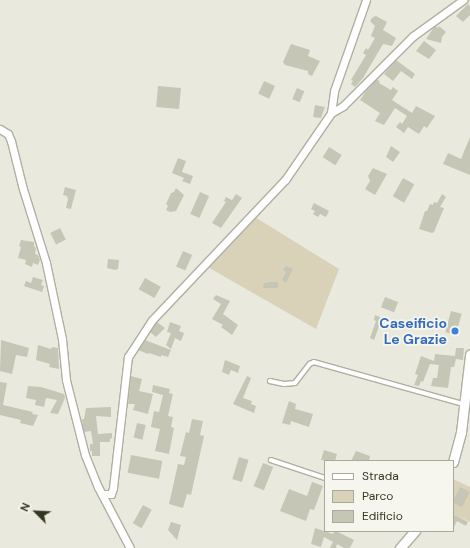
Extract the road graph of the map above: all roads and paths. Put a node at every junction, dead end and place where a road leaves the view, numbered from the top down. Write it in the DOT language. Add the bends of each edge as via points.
graph roads {
  1 [pos="366,0"];
  2 [pos="463,0"];
  3 [pos="331,113"];
  4 [pos="0,129"];
  5 [pos="470,355"];
  6 [pos="270,381"];
  7 [pos="465,405"];
  8 [pos="271,460"];
  9 [pos="454,460"];
  10 [pos="324,478"];
  11 [pos="102,494"];
  12 [pos="414,532"];
  13 [pos="130,548"];
  14 [pos="400,548"];
  1 -- 3 [label="street" via="334,91"];
  2 -- 3 [label="street" via="413,36 343,106"];
  3 -- 11 [label="street" via="285,180 152,320 128,356 113,488 111,494"];
  4 -- 11 [label="street" via="8,134 11,140 46,263 62,339 66,380 85,455"];
  5 -- 7 [label="street"];
  6 -- 7 [label="lane" via="295,383 314,362"];
  7 -- 9 [label="street"];
  8 -- 10 [label="lane"];
  11 -- 13 [label="street"];
  12 -- 14 [label="street"];
}
